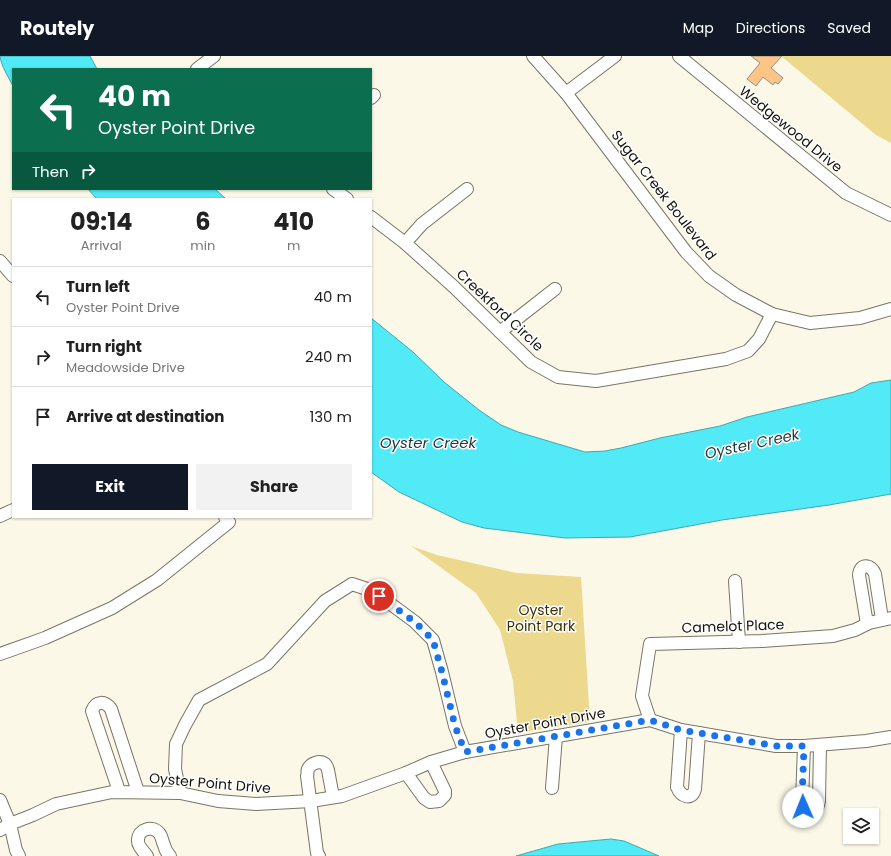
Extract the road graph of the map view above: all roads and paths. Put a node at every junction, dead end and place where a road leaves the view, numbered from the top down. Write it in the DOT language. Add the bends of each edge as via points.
graph roads {
  1 [pos="214,56"];
  2 [pos="533,56"];
  3 [pos="615,56"];
  4 [pos="679,56"];
  5 [pos="198,68"];
  6 [pos="566,93"];
  7 [pos="467,189"];
  8 [pos="334,190"];
  9 [pos="346,198"];
  10 [pos="891,215"];
  11 [pos="372,218"];
  12 [pos="405,242"];
  13 [pos="0,261"];
  14 [pos="12,275"];
  15 [pos="555,289"];
  16 [pos="891,309"];
  17 [pos="772,314"];
  18 [pos="500,332"];
  19 [pos="12,510"];
  20 [pos="0,516"];
  21 [pos="227,519"];
  22 [pos="735,581"];
  23 [pos="886,619"];
  24 [pos="867,624"];
  25 [pos="739,642"];
  26 [pos="0,654"];
  27 [pos="650,720"];
  28 [pos="681,730"];
  29 [pos="699,733"];
  30 [pos="556,736"];
  31 [pos="891,737"];
  32 [pos="820,745"];
  33 [pos="804,746"];
  34 [pos="465,752"];
  35 [pos="431,762"];
  36 [pos="406,773"];
  37 [pos="552,788"];
  38 [pos="119,792"];
  39 [pos="138,792"];
  40 [pos="180,793"];
  41 [pos="333,797"];
  42 [pos="0,800"];
  43 [pos="311,801"];
  44 [pos="5,827"];
  45 [pos="317,855"];
  46 [pos="18,856"];
  47 [pos="147,856"];
  48 [pos="170,856"];
  1 -- 5 [label="street"];
  2 -- 6 [label="street, Sugar Creek Boulevard"];
  3 -- 6 [label="street"];
  4 -- 10 [label="street, Wedgewood Drive" via="846,193"];
  6 -- 17 [label="street, Sugar Creek Boulevard" via="686,252 709,276 736,295"];
  7 -- 12 [label="street" via="422,224"];
  8 -- 9 [label="street"];
  11 -- 12 [label="street, Creekford Circle"];
  12 -- 18 [label="street, Creekford Circle"];
  13 -- 14 [label="street"];
  15 -- 18 [label="street"];
  16 -- 17 [label="street, Sugar Creek Boulevard" via="860,318 810,323"];
  17 -- 18 [label="street, Creekford Circle" via="748,351 726,359 596,381 558,377 531,362"];
  19 -- 20 [label="street"];
  21 -- 26 [label="street" via="156,580 112,608 46,638"];
  22 -- 25 [label="street"];
  23 -- 24 [label="street, Camelot Place"];
  23 -- 24 [label="street" via="874,569 871,566 862,567 859,575"];
  24 -- 25 [label="street, Camelot Place" via="833,636"];
  25 -- 27 [label="street, Camelot Place" via="650,644 642,696"];
  27 -- 28 [label="street, Oyster Point Drive"];
  27 -- 30 [label="street, Oyster Point Drive"];
  28 -- 29 [label="street, Oyster Point Drive"];
  28 -- 29 [label="street" via="677,787 688,797 695,789"];
  29 -- 33 [label="street, Oyster Point Drive" via="776,746"];
  30 -- 34 [label="street, Oyster Point Drive"];
  30 -- 37 [label="street"];
  31 -- 32 [label="street, Oyster Point Drive"];
  32 -- 33 [label="street, Oyster Point Drive"];
  32 -- 33 [label="street" via="819,801 816,810 812,812 805,811 802,801"];
  34 -- 35 [label="street, Oyster Point Drive"];
  34 -- 40 [label="street" via="455,726 433,640 415,622 388,602 370,590 352,584 325,601 266,664 199,700 176,744 176,769"];
  35 -- 36 [label="street, Oyster Point Drive"];
  35 -- 36 [label="street" via="445,791 439,801 430,802 424,798"];
  36 -- 41 [label="street, Oyster Point Drive"];
  38 -- 39 [label="street, Oyster Point Drive"];
  38 -- 39 [label="street" via="92,711 93,707 100,703 105,703 111,710"];
  38 -- 44 [label="street, Oyster Point Drive" via="56,804"];
  39 -- 40 [label="street, Oyster Point Drive"];
  40 -- 43 [label="street, Oyster Point Drive" via="218,801 256,804"];
  41 -- 43 [label="street, Oyster Point Drive"];
  41 -- 43 [label="street" via="328,770 324,763 314,763 308,769 307,776"];
  42 -- 44 [label="street"];
  43 -- 45 [label="street"];
  44 -- 46 [label="street"];
  47 -- 48 [label="street" via="137,840 139,834 150,829 160,834"];
}
